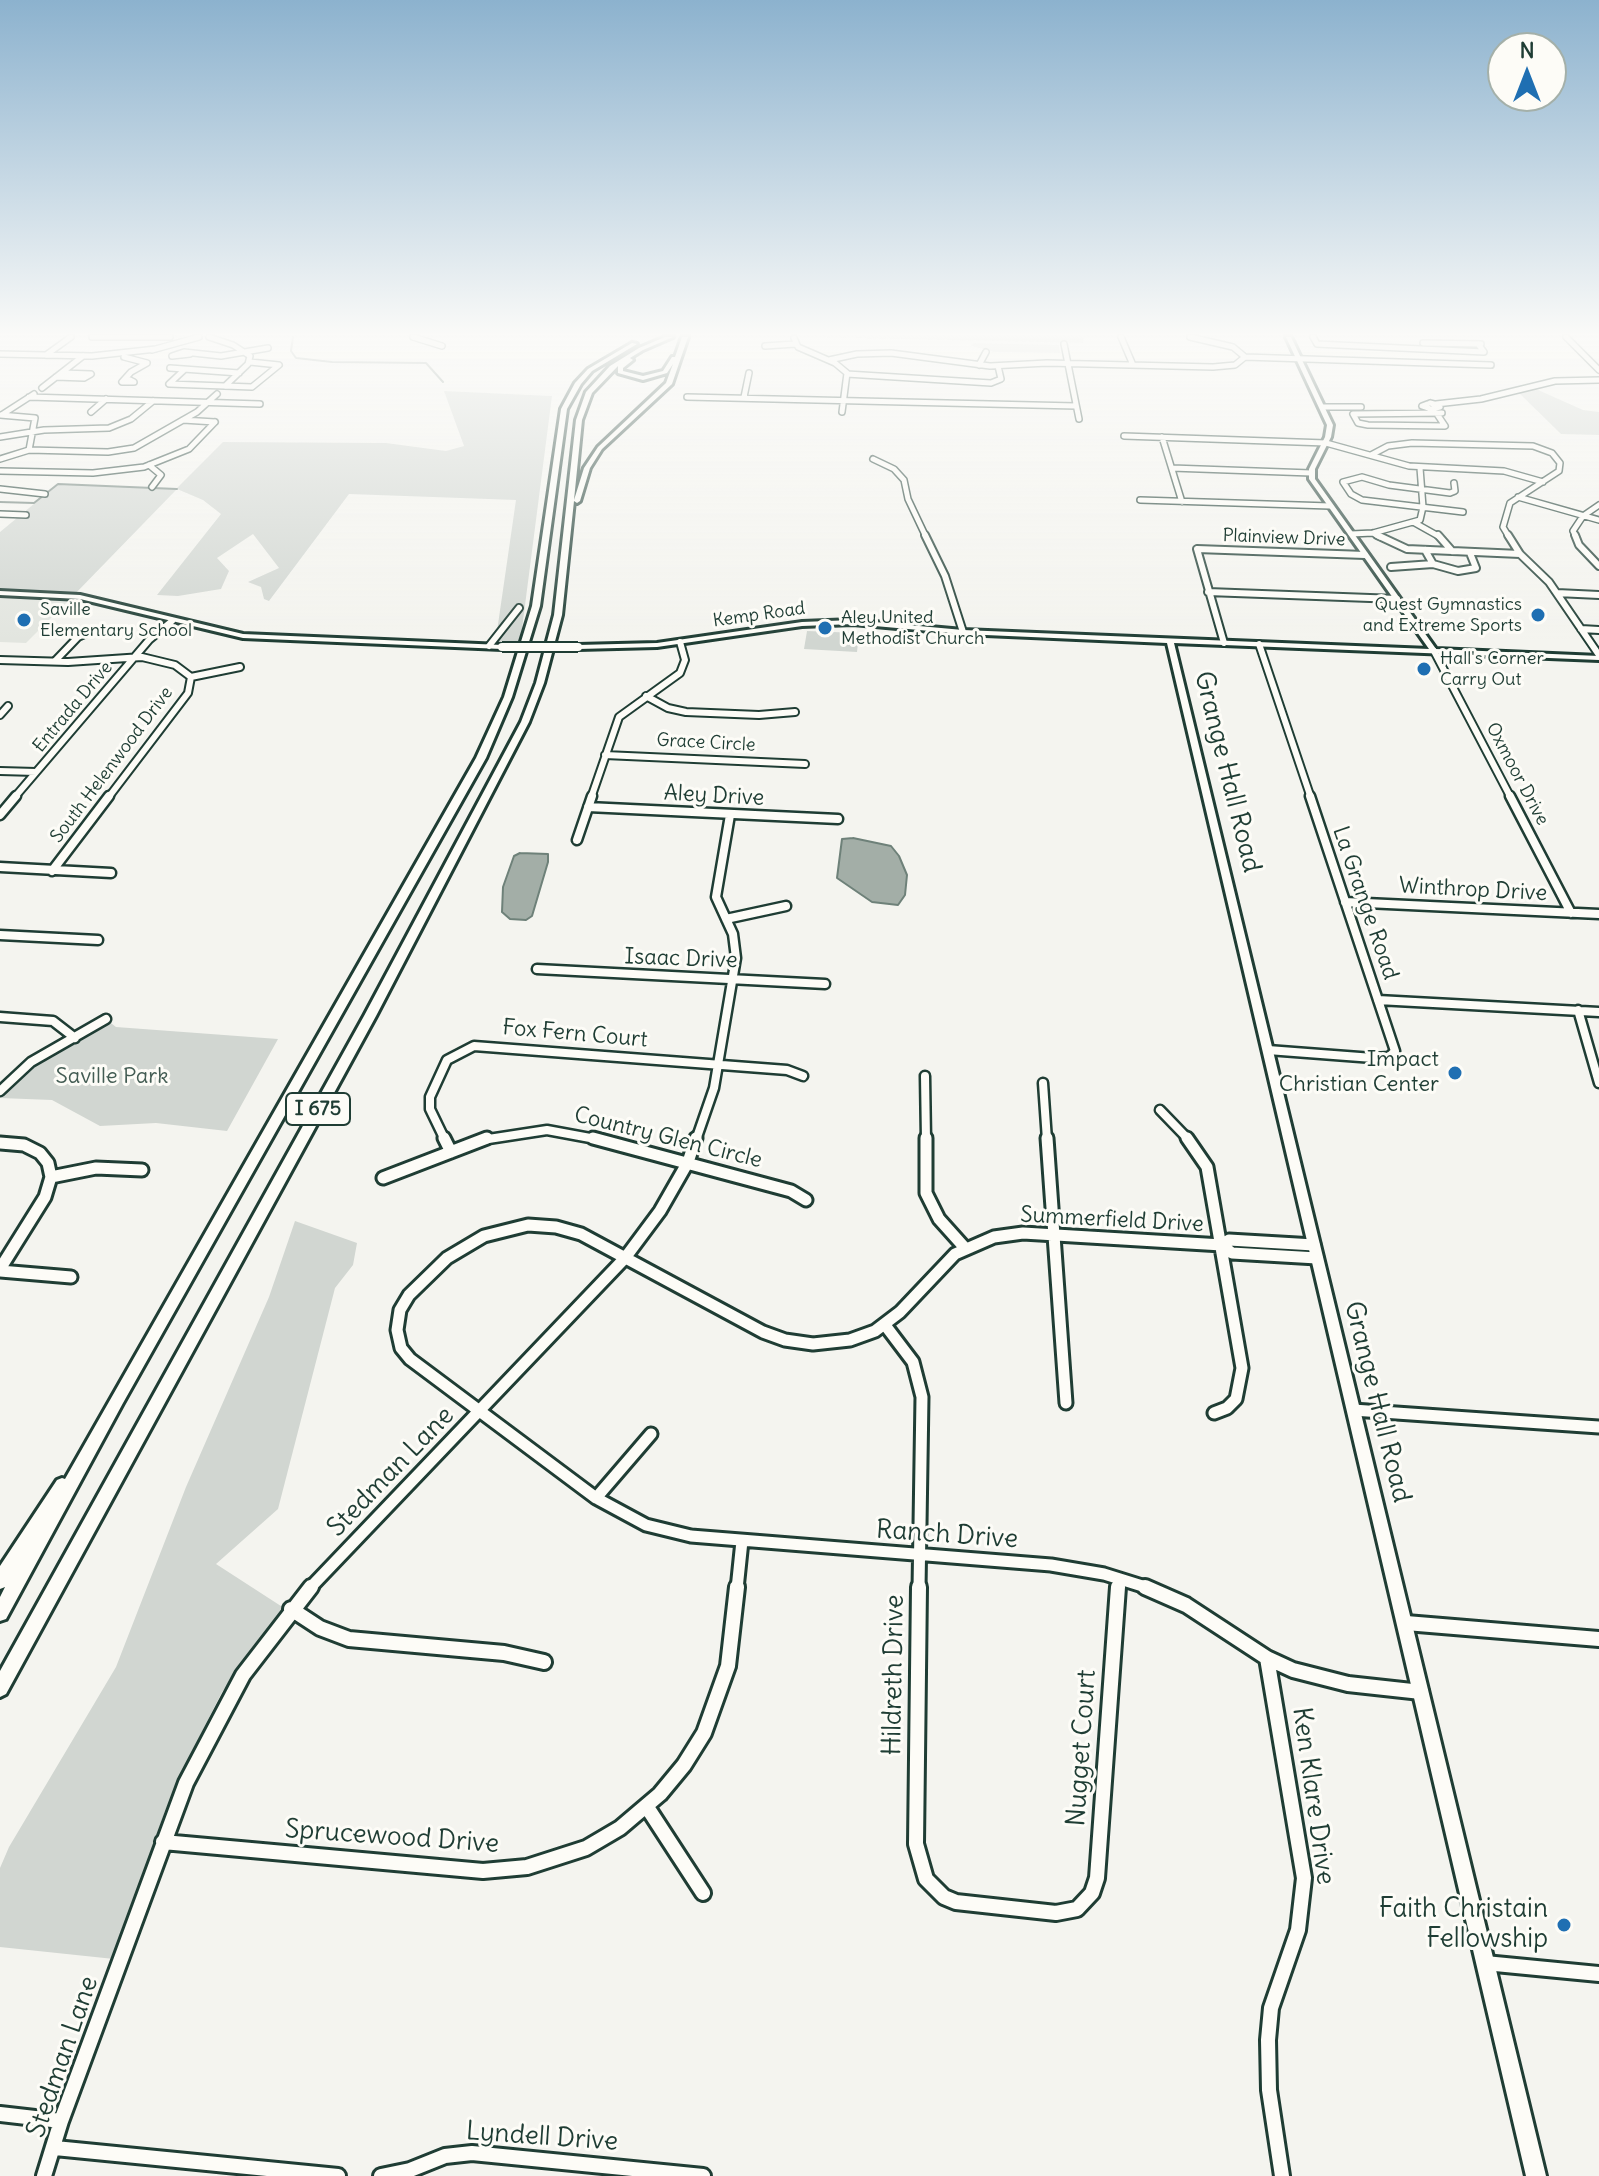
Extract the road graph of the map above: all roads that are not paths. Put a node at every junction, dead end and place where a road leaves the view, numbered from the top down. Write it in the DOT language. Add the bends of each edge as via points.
graph roads {
  1 [pos="32,439"];
  2 [pos="153,439"];
  3 [pos="199,439"];
  4 [pos="560,439"];
  5 [pos="577,439"];
  6 [pos="609,439"];
  7 [pos="1162,439"];
  8 [pos="1204,439"];
  9 [pos="1327,439"];
  10 [pos="1326,443"];
  11 [pos="29,450"];
  12 [pos="1371,455"];
  13 [pos="0,459"];
  14 [pos="873,459"];
  15 [pos="149,465"];
  16 [pos="1172,468"];
  17 [pos="1420,468"];
  18 [pos="0,471"];
  19 [pos="1311,473"];
  20 [pos="1543,482"];
  21 [pos="1454,483"];
  22 [pos="152,487"];
  23 [pos="0,489"];
  24 [pos="1421,490"];
  25 [pos="45,494"];
  26 [pos="1518,497"];
  27 [pos="1140,500"];
  28 [pos="1182,502"];
  29 [pos="1599,505"];
  30 [pos="1330,506"];
  31 [pos="1423,507"];
  32 [pos="1463,512"];
  33 [pos="0,514"];
  34 [pos="26,515"];
  35 [pos="1583,516"];
  36 [pos="1599,520"];
  37 [pos="1415,523"];
  38 [pos="1373,533"];
  39 [pos="1351,534"];
  40 [pos="567,539"];
  41 [pos="1425,550"];
  42 [pos="1452,551"];
  43 [pos="1470,553"];
  44 [pos="1520,554"];
  45 [pos="1365,555"];
  46 [pos="1433,564"];
  47 [pos="1599,566"];
  48 [pos="1391,567"];
  49 [pos="1208,592"];
  50 [pos="0,593"];
  51 [pos="1557,593"];
  52 [pos="1599,595"];
  53 [pos="1397,599"];
  54 [pos="519,608"];
  55 [pos="172,621"];
  56 [pos="1581,629"];
  57 [pos="1599,630"];
  58 [pos="963,632"];
  59 [pos="87,633"];
  60 [pos="1170,640"];
  61 [pos="680,642"];
  62 [pos="1224,643"];
  63 [pos="1259,644"];
  64 [pos="489,646"];
  65 [pos="1434,651"];
  66 [pos="135,656"];
  67 [pos="1599,656"];
  68 [pos="0,660"];
  69 [pos="55,661"];
  70 [pos="240,667"];
  71 [pos="191,677"];
  72 [pos="646,696"];
  73 [pos="8,706"];
  74 [pos="795,712"];
  75 [pos="0,715"];
  76 [pos="605,755"];
  77 [pos="805,764"];
  78 [pos="0,771"];
  79 [pos="36,772"];
  80 [pos="588,807"];
  81 [pos="0,815"];
  82 [pos="730,815"];
  83 [pos="838,819"];
  84 [pos="577,840"];
  85 [pos="0,867"];
  86 [pos="52,871"];
  87 [pos="111,873"];
  88 [pos="1345,902"];
  89 [pos="786,906"];
  90 [pos="1571,913"];
  91 [pos="1599,914"];
  92 [pos="726,919"];
  93 [pos="0,935"];
  94 [pos="98,940"];
  95 [pos="537,969"];
  96 [pos="733,979"];
  97 [pos="825,984"];
  98 [pos="1378,1000"];
  99 [pos="1578,1010"];
  100 [pos="1599,1012"];
  101 [pos="0,1017"];
  102 [pos="106,1019"];
  103 [pos="75,1038"];
  104 [pos="1268,1050"];
  105 [pos="718,1065"];
  106 [pos="803,1076"];
  107 [pos="925,1076"];
  108 [pos="1043,1083"];
  109 [pos="1599,1083"];
  110 [pos="0,1091"];
  111 [pos="1160,1110"];
  112 [pos="0,1143"];
  113 [pos="451,1152"];
  114 [pos="688,1162"];
  115 [pos="142,1170"];
  116 [pos="51,1177"];
  117 [pos="383,1178"];
  118 [pos="806,1200"];
  119 [pos="1054,1235"];
  120 [pos="1222,1245"];
  121 [pos="965,1248"];
  122 [pos="1316,1252"];
  123 [pos="625,1258"];
  124 [pos="0,1270"];
  125 [pos="71,1277"];
  126 [pos="885,1325"];
  127 [pos="118,1398"];
  128 [pos="1066,1403"];
  129 [pos="1353,1410"];
  130 [pos="479,1412"];
  131 [pos="1214,1413"];
  132 [pos="1599,1427"];
  133 [pos="651,1434"];
  134 [pos="596,1498"];
  135 [pos="742,1541"];
  136 [pos="920,1556"];
  137 [pos="1119,1579"];
  138 [pos="0,1581"];
  139 [pos="291,1609"];
  140 [pos="0,1613"];
  141 [pos="1406,1623"];
  142 [pos="1599,1639"];
  143 [pos="1267,1658"];
  144 [pos="544,1662"];
  145 [pos="0,1690"];
  146 [pos="1421,1692"];
  147 [pos="647,1807"];
  148 [pos="163,1842"];
  149 [pos="703,1893"];
  150 [pos="1073,1911"];
  151 [pos="1485,1963"];
  152 [pos="1599,1974"];
  153 [pos="0,2114"];
  154 [pos="61,2121"];
  155 [pos="55,2148"];
  156 [pos="410,2173"];
  157 [pos="44,2176"];
  158 [pos="338,2176"];
  159 [pos="381,2176"];
  160 [pos="703,2176"];
  161 [pos="1282,2176"];
  162 [pos="1536,2176"];
  1 -- 11 [label="street"];
  2 -- 11 [label="street" via="125,450"];
  3 -- 15 [label="street" via="189,449"];
  4 -- 127 [label="highway, I 675" via="536,606 513,683 481,758"];
  5 -- 40 [label="highway, I 675"];
  6 -- 40 [label="highway" via="584,476"];
  7 -- 16 [label="street"];
  8 -- 10 [label="street"];
  9 -- 10 [label="main road"];
  10 -- 12 [label="street"];
  10 -- 19 [label="main road"];
  11 -- 13 [label="street"];
  12 -- 17 [label="street"];
  12 -- 20 [label="street" via="1405,443 1541,448 1561,466"];
  14 -- 58 [label="street" via="904,480"];
  15 -- 18 [label="street" via="93,473"];
  15 -- 22 [label="street" via="161,475"];
  16 -- 19 [label="street"];
  16 -- 28 [label="street"];
  17 -- 20 [label="street" via="1508,471"];
  17 -- 24 [label="street"];
  19 -- 30 [label="main road"];
  20 -- 26 [label="street"];
  21 -- 24 [label="street" via="1452,492"];
  23 -- 25 [label="street"];
  24 -- 31 [label="street"];
  24 -- 31 [label="street" via="1358,477 1344,483 1359,499"];
  26 -- 35 [label="street"];
  26 -- 44 [label="street" via="1507,508 1503,524"];
  27 -- 28 [label="street"];
  28 -- 30 [label="street"];
  29 -- 35 [label="street"];
  30 -- 39 [label="main road"];
  31 -- 32 [label="street"];
  31 -- 37 [label="street"];
  33 -- 34 [label="street"];
  35 -- 36 [label="street"];
  35 -- 47 [label="street" via="1574,537"];
  37 -- 38 [label="street"];
  37 -- 42 [label="street" via="1439,536"];
  38 -- 39 [label="street"];
  38 -- 41 [label="street" via="1393,545"];
  39 -- 45 [label="main road"];
  40 -- 145 [label="highway, I 675" via="558,615 540,683 501,771"];
  41 -- 42 [label="street"];
  41 -- 46 [label="street"];
  42 -- 43 [label="street"];
  43 -- 44 [label="street"];
  43 -- 46 [label="street" via="1476,568 1472,570 1452,571"];
  44 -- 51 [label="street"];
  45 -- 49 [label="street, Plainview Drive" via="1203,549 1196,551"];
  45 -- 53 [label="main road"];
  46 -- 48 [label="street"];
  49 -- 53 [label="street"];
  49 -- 62 [label="street"];
  50 -- 55 [label="main road, Kemp Road" via="73,596"];
  51 -- 52 [label="street"];
  51 -- 56 [label="street"];
  53 -- 65 [label="main road"];
  54 -- 64 [label="street"];
  55 -- 64 [label="main road, Kemp Road" via="256,638"];
  55 -- 66 [label="street, Entrada Drive"];
  56 -- 57 [label="street"];
  56 -- 67 [label="street"];
  58 -- 60 [label="main road, Kemp Road"];
  58 -- 61 [label="main road, Kemp Road" via="827,622"];
  59 -- 69 [label="street"];
  60 -- 62 [label="main road, Kemp Road"];
  60 -- 104 [label="main road, Grange Hall Road"];
  61 -- 64 [label="main road, Kemp Road, bridge"];
  61 -- 72 [label="street" via="685,660 680,673"];
  62 -- 63 [label="main road, Kemp Road"];
  63 -- 65 [label="main road, Kemp Road"];
  63 -- 88 [label="street, La Grange Road"];
  65 -- 67 [label="main road, Kemp Road"];
  65 -- 90 [label="street, Oxmoor Drive"];
  66 -- 69 [label="street"];
  66 -- 71 [label="street" via="175,665"];
  66 -- 79 [label="street, Entrada Drive"];
  68 -- 69 [label="street"];
  70 -- 71 [label="street"];
  71 -- 86 [label="street, South Helenwood Drive" via="188,693"];
  72 -- 74 [label="street" via="686,712"];
  72 -- 76 [label="street" via="619,717"];
  73 -- 75 [label="street"];
  76 -- 77 [label="street, Grace Circle"];
  76 -- 80 [label="street"];
  78 -- 79 [label="street"];
  79 -- 81 [label="street, Entrada Drive"];
  80 -- 82 [label="street, Aley Drive"];
  80 -- 84 [label="street"];
  82 -- 83 [label="street, Aley Drive"];
  82 -- 92 [label="street, Stedman Lane" via="716,886"];
  85 -- 86 [label="street"];
  86 -- 87 [label="street"];
  88 -- 90 [label="street, Winthrop Drive"];
  88 -- 98 [label="street, La Grange Road"];
  89 -- 92 [label="street"];
  90 -- 91 [label="street, Winthrop Drive"];
  92 -- 96 [label="street, Stedman Lane" via="737,947"];
  93 -- 94 [label="street"];
  95 -- 96 [label="street, Isaac Drive"];
  96 -- 97 [label="street, Isaac Drive"];
  96 -- 105 [label="street, Stedman Lane"];
  98 -- 99 [label="street"];
  98 -- 104 [label="street, La Grange Road" via="1395,1048 1391,1056"];
  99 -- 100 [label="street"];
  99 -- 109 [label="street"];
  101 -- 103 [label="street" via="53,1021"];
  102 -- 103 [label="street"];
  103 -- 110 [label="street" via="23,1068"];
  104 -- 122 [label="main road, Grange Hall Road"];
  105 -- 106 [label="street, Fox Fern Court"];
  105 -- 113 [label="street, Fox Fern Court" via="489,1045 465,1048 443,1066 430,1097 430,1109"];
  105 -- 114 [label="street, Stedman Lane" via="707,1115"];
  107 -- 121 [label="street" via="926,1193 939,1219"];
  108 -- 119 [label="street"];
  111 -- 120 [label="street" via="1202,1157"];
  112 -- 116 [label="street" via="40,1153"];
  113 -- 114 [label="street, Country Glen Circle" via="501,1134 547,1130"];
  113 -- 117 [label="street, Country Glen Circle"];
  114 -- 118 [label="street, Country Glen Circle"];
  114 -- 123 [label="street, Stedman Lane"];
  115 -- 116 [label="street" via="96,1168"];
  116 -- 124 [label="street" via="45,1197"];
  119 -- 120 [label="street, Summerfield Drive"];
  119 -- 121 [label="street, Summerfield Drive" via="1005,1235"];
  119 -- 128 [label="street"];
  120 -- 122 [label="street, Summerfield Drive" via="1232,1253"];
  120 -- 131 [label="street" via="1242,1368 1236,1399"];
  121 -- 126 [label="street, Summerfield Drive"];
  122 -- 129 [label="main road, Grange Hall Road"];
  123 -- 126 [label="street, Summerfield Drive" via="785,1340 833,1343"];
  123 -- 130 [label="street, Stedman Lane"];
  123 -- 130 [label="street, Summerfield Drive" via="568,1230 528,1225 470,1242 417,1286 398,1317 401,1348"];
  124 -- 125 [label="street"];
  126 -- 136 [label="street, Hildreth Drive" via="909,1354 921,1388"];
  127 -- 138 [label="highway"];
  127 -- 140 [label="highway, I 675"];
  129 -- 132 [label="street"];
  129 -- 141 [label="main road, Grange Hall Road"];
  130 -- 134 [label="street, Ranch Drive"];
  130 -- 139 [label="street, Stedman Lane"];
  133 -- 134 [label="street"];
  134 -- 135 [label="street, Ranch Drive" via="658,1529"];
  135 -- 136 [label="street, Ranch Drive"];
  135 -- 147 [label="street, Sprucewood Drive" via="731,1650 717,1701 688,1758"];
  136 -- 137 [label="street, Ranch Drive" via="1051,1565"];
  136 -- 150 [label="street, Hildreth Drive" via="920,1867 933,1889 956,1902"];
  137 -- 143 [label="street, Ranch Drive" via="1186,1605"];
  137 -- 150 [label="street, Nugget Court" via="1097,1878 1089,1898"];
  139 -- 144 [label="street" via="349,1639 504,1653"];
  139 -- 148 [label="street, Stedman Lane" via="222,1710"];
  141 -- 142 [label="street"];
  141 -- 146 [label="main road, Grange Hall Road"];
  143 -- 146 [label="street, Ranch Drive" via="1323,1679"];
  143 -- 161 [label="street, Ken Klare Drive" via="1304,1878 1298,1930 1271,2008 1268,2040 1269,2090"];
  146 -- 151 [label="main road, Grange Hall Road"];
  147 -- 148 [label="street, Sprucewood Drive" via="586,1848 551,1862 507,1870"];
  147 -- 149 [label="street"];
  148 -- 154 [label="street, Stedman Lane"];
  151 -- 152 [label="street"];
  151 -- 162 [label="main road, Grange Hall Road"];
  153 -- 154 [label="street"];
  154 -- 155 [label="street, Stedman Lane"];
  155 -- 157 [label="street, Stedman Lane"];
  155 -- 158 [label="street"];
  156 -- 159 [label="street, Lyndell Drive"];
  156 -- 160 [label="street, Lyndell Drive" via="445,2156 472,2153"];
}
